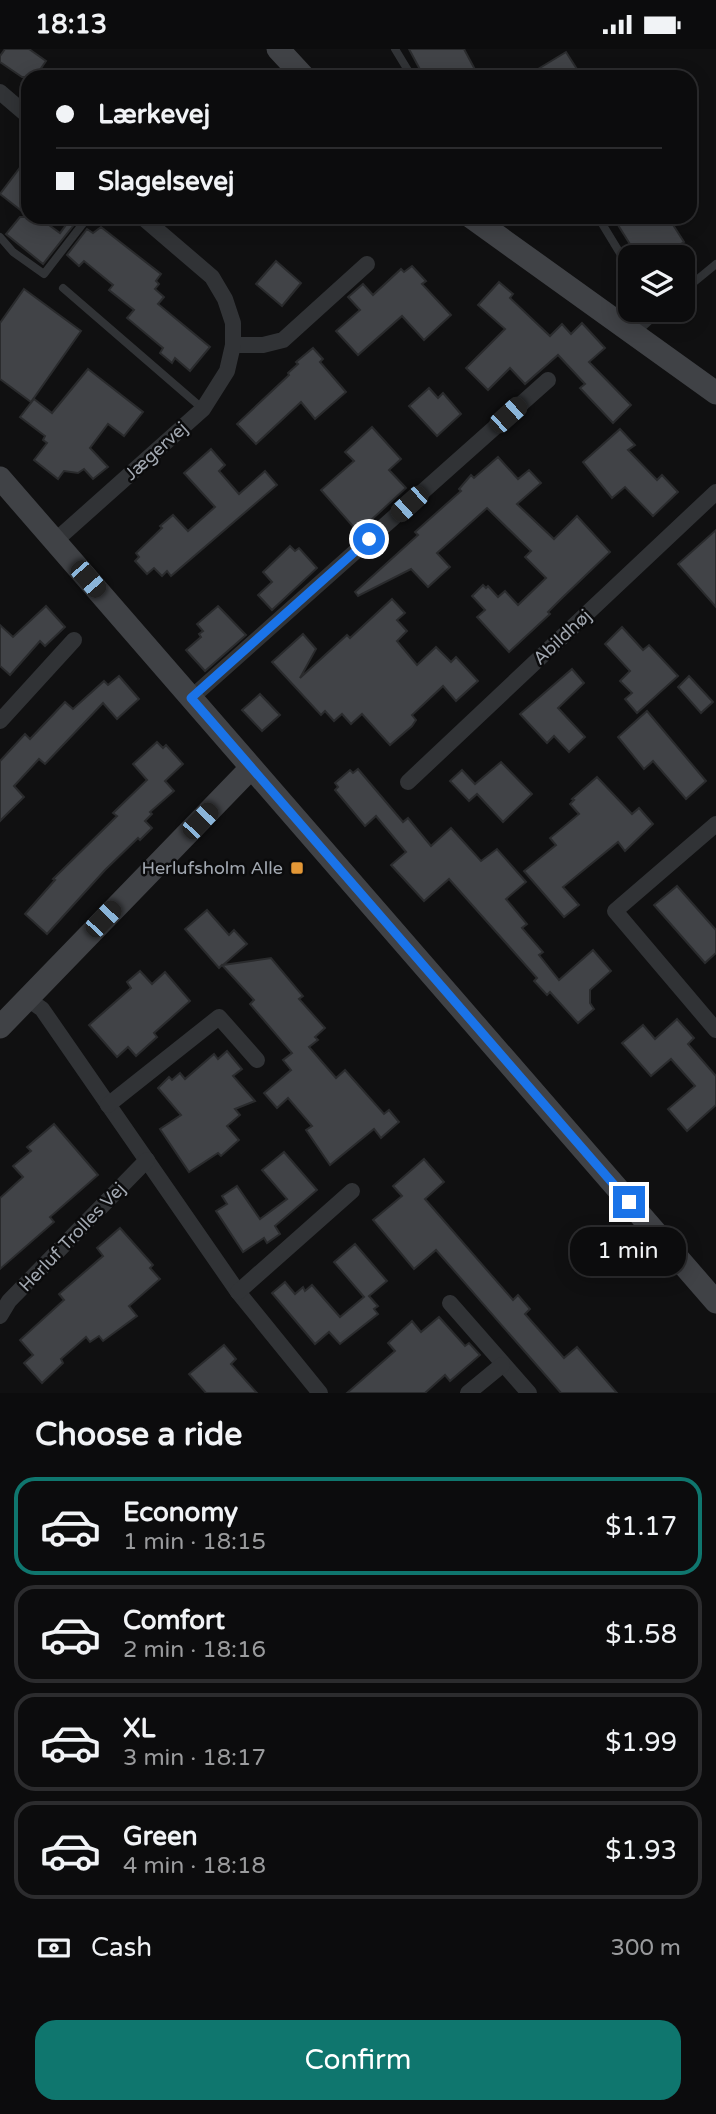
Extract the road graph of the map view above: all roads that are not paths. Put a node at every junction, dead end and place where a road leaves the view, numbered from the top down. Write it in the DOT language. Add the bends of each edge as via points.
graph roads {
  1 [pos="278,49"];
  2 [pos="395,49"];
  3 [pos="298,70"];
  4 [pos="408,70"];
  5 [pos="0,92"];
  6 [pos="21,111"];
  7 [pos="83,224"];
  8 [pos="150,224"];
  9 [pos="481,224"];
  10 [pos="602,224"];
  11 [pos="0,237"];
  12 [pos="618,250"];
  13 [pos="367,264"];
  14 [pos="716,264"];
  15 [pos="695,281"];
  16 [pos="63,288"];
  17 [pos="648,322"];
  18 [pos="635,334"];
  19 [pos="233,345"];
  20 [pos="548,380"];
  21 [pos="716,393"];
  22 [pos="203,409"];
  23 [pos="0,478"];
  24 [pos="716,492"];
  25 [pos="55,541"];
  26 [pos="74,640"];
  27 [pos="191,698"];
  28 [pos="0,721"];
  29 [pos="251,768"];
  30 [pos="408,782"];
  31 [pos="716,824"];
  32 [pos="26,998"];
  33 [pos="0,1027"];
  34 [pos="716,1030"];
  35 [pos="257,1060"];
  36 [pos="108,1105"];
  37 [pos="147,1160"];
  38 [pos="352,1191"];
  39 [pos="238,1292"];
  40 [pos="716,1302"];
  41 [pos="450,1303"];
  42 [pos="0,1316"];
  43 [pos="502,1365"];
  44 [pos="317,1392"];
  45 [pos="468,1393"];
  46 [pos="529,1393"];
  1 -- 3 [label="street"];
  2 -- 4 [label="lane"];
  5 -- 6 [label="street"];
  7 -- 11 [label="lane" via="44,274"];
  8 -- 19 [label="street, Jægervej" via="212,278 233,323"];
  9 -- 18 [label="street"];
  10 -- 12 [label="lane"];
  13 -- 19 [label="street" via="283,339 263,345"];
  14 -- 15 [label="lane"];
  16 -- 22 [label="lane"];
  17 -- 18 [label="lane"];
  18 -- 21 [label="street"];
  19 -- 22 [label="street, Jægervej" via="228,371"];
  20 -- 27 [label="street"];
  22 -- 25 [label="street, Jægervej"];
  23 -- 25 [label="street"];
  24 -- 30 [label="street, Abildhøj"];
  25 -- 27 [label="street"];
  26 -- 28 [label="street"];
  27 -- 29 [label="street"];
  29 -- 32 [label="street"];
  29 -- 40 [label="street"];
  31 -- 34 [label="street" via="615,911"];
  32 -- 33 [label="street"];
  32 -- 36 [label="street" via="43,1009"];
  35 -- 36 [label="street" via="219,1017"];
  36 -- 37 [label="street"];
  37 -- 39 [label="street"];
  37 -- 42 [label="street, Herluf Trolles Vej" via="9,1301"];
  38 -- 39 [label="street"];
  39 -- 44 [label="street"];
  41 -- 43 [label="street"];
  43 -- 45 [label="street"];
  43 -- 46 [label="street"];
}
